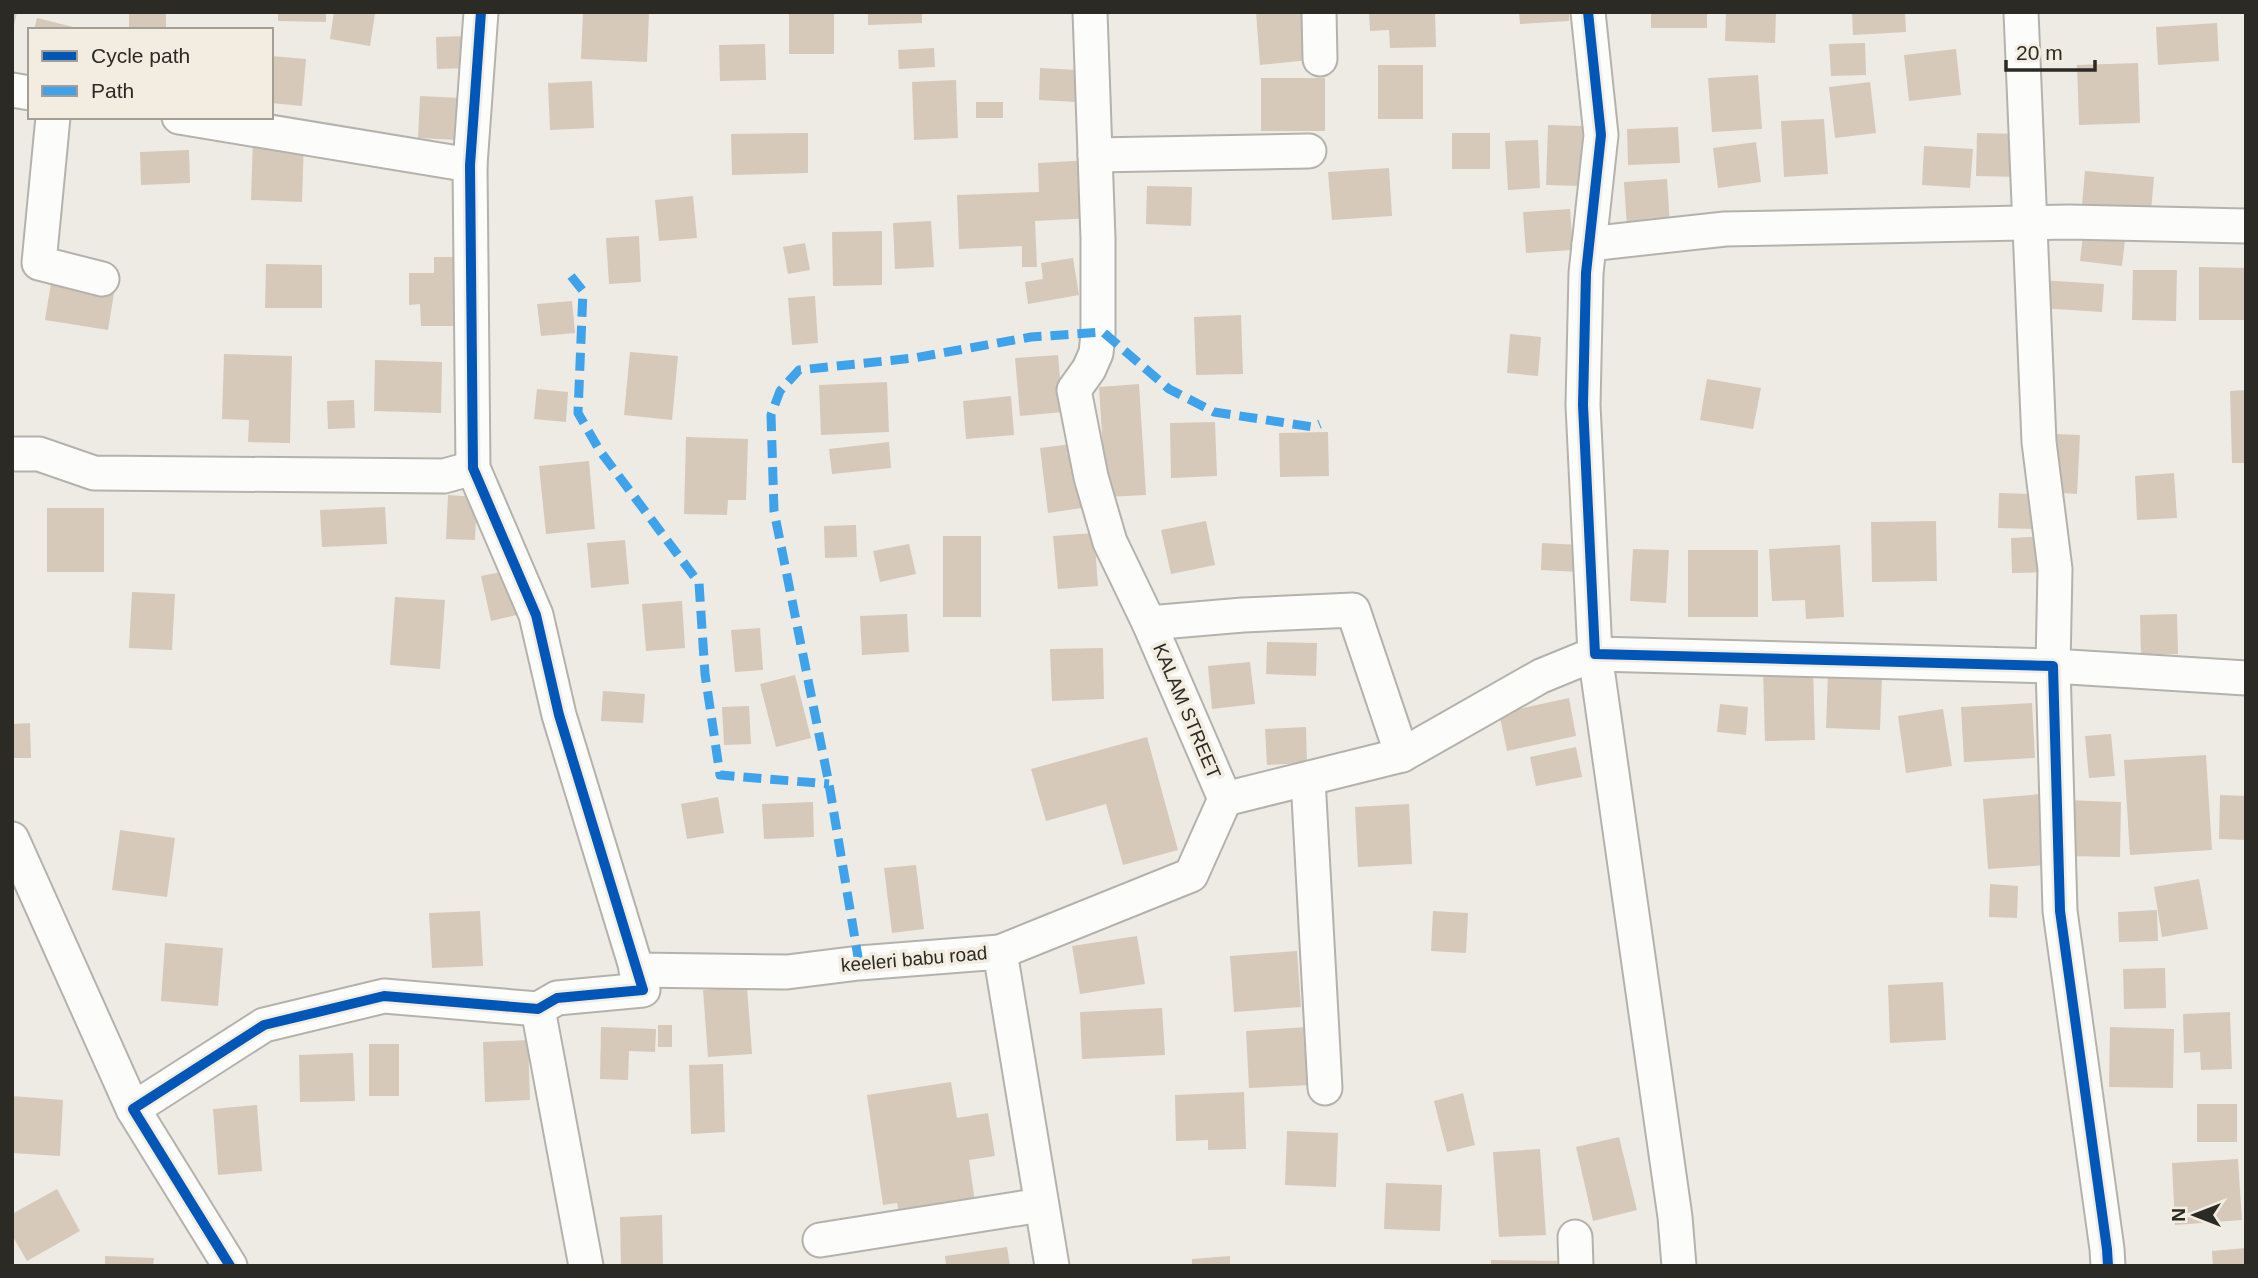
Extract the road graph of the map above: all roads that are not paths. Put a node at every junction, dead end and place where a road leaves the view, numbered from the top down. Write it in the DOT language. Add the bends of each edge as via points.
graph roads {
  1 [pos="481,12"];
  2 [pos="1090,12"];
  3 [pos="1319,12"];
  4 [pos="1588,12"];
  5 [pos="2021,12"];
  6 [pos="1320,60"];
  7 [pos="53,119"];
  8 [pos="191,119"];
  9 [pos="1309,151"];
  10 [pos="1095,155"];
  11 [pos="470,165"];
  12 [pos="2030,224"];
  13 [pos="2246,226"];
  14 [pos="1589,244"];
  15 [pos="102,279"];
  16 [pos="12,454"];
  17 [pos="473,468"];
  18 [pos="1149,622"];
  19 [pos="1595,654"];
  20 [pos="2053,666"];
  21 [pos="2246,678"];
  22 [pos="1402,755"];
  23 [pos="1308,779"];
  24 [pos="1225,799"];
  25 [pos="12,839"];
  26 [pos="1000,952"];
  27 [pos="636,970"];
  28 [pos="538,1009"];
  29 [pos="1325,1088"];
  30 [pos="133,1109"];
  31 [pos="1041,1205"];
  32 [pos="820,1240"];
  33 [pos="230,1266"];
  34 [pos="586,1266"];
  35 [pos="1052,1266"];
  36 [pos="1679,1266"];
  37 [pos="2108,1266"];
  1 -- 11 [label="street"];
  2 -- 10 [label="street, KALAM STREET"];
  3 -- 6 [label="street"];
  4 -- 14 [label="street" via="1601,135"];
  5 -- 12 [label="street"];
  7 -- 15 [label="street" via="39,263"];
  8 -- 11 [label="street"];
  9 -- 10 [label="street"];
  10 -- 18 [label="street, KALAM STREET" via="1098,334 1089,369 1074,390 1091,477 1110,542"];
  11 -- 17 [label="street"];
  12 -- 13 [label="street"];
  12 -- 14 [label="street" via="1725,229"];
  12 -- 20 [label="street" via="2039,442 2055,569"];
  14 -- 19 [label="street" via="1583,405"];
  16 -- 17 [label="street" via="39,454 94,472 444,475"];
  17 -- 27 [label="street" via="536,615 559,715"];
  18 -- 22 [label="street" via="1353,610"];
  18 -- 24 [label="street, KALAM STREET"];
  19 -- 20 [label="street"];
  19 -- 22 [label="street" via="1541,676"];
  19 -- 36 [label="street"];
  20 -- 21 [label="street"];
  20 -- 37 [label="street" via="2060,911"];
  22 -- 23 [label="street"];
  23 -- 24 [label="street"];
  23 -- 29 [label="street"];
  24 -- 26 [label="street" via="1191,875"];
  25 -- 30 [label="street"];
  26 -- 27 [label="street, keeleri babu road" via="787,972"];
  26 -- 31 [label="street, keeleri babu road"];
  27 -- 28 [label="street" via="643,990 556,998"];
  28 -- 30 [label="street" via="384,996 264,1025"];
  28 -- 34 [label="street"];
  30 -- 33 [label="street"];
  31 -- 32 [label="street"];
  31 -- 35 [label="street, keeleri babu road"];
}
